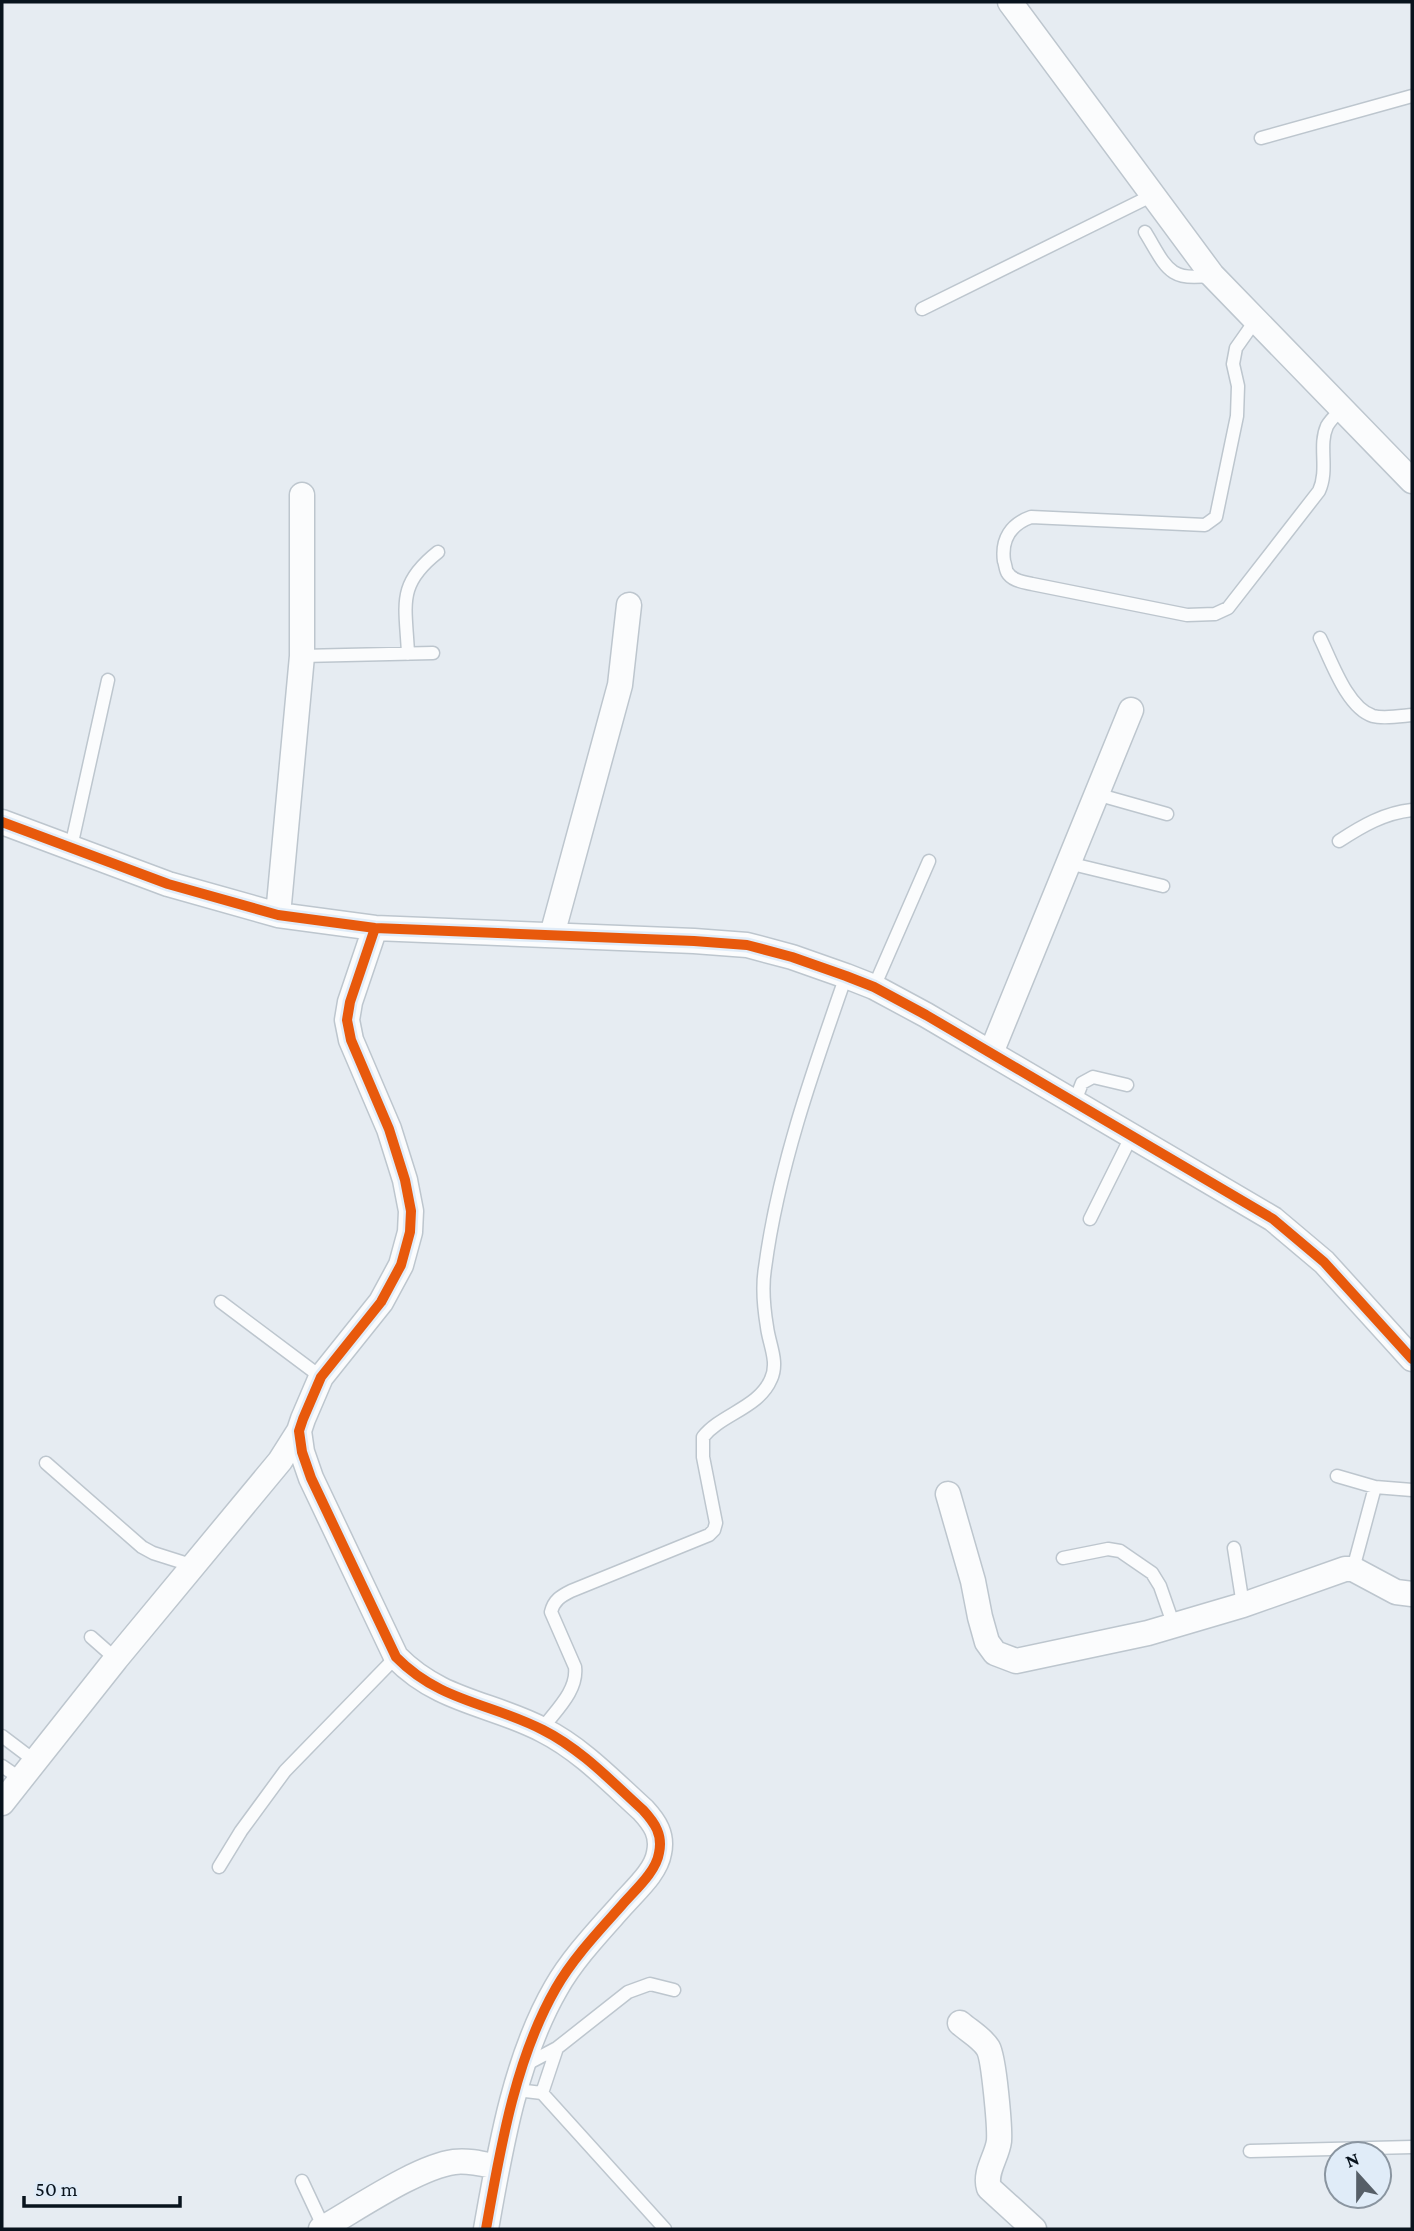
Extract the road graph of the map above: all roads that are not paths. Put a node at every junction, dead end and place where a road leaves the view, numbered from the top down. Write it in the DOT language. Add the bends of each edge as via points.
graph roads {
  1 [pos="1010,2"];
  2 [pos="1412,96"];
  3 [pos="1261,138"];
  4 [pos="1153,195"];
  5 [pos="1145,232"];
  6 [pos="1212,275"];
  7 [pos="922,309"];
  8 [pos="1255,321"];
  9 [pos="1342,409"];
  10 [pos="1412,481"];
  11 [pos="302,495"];
  12 [pos="438,552"];
  13 [pos="629,605"];
  14 [pos="1320,638"];
  15 [pos="433,653"];
  16 [pos="408,654"];
  17 [pos="302,656"];
  18 [pos="108,680"];
  19 [pos="1131,710"];
  20 [pos="1412,715"];
  21 [pos="1096,794"];
  22 [pos="1412,810"];
  23 [pos="1167,814"];
  24 [pos="2,822"];
  25 [pos="1339,841"];
  26 [pos="71,847"];
  27 [pos="929,861"];
  28 [pos="1068,863"];
  29 [pos="1163,886"];
  30 [pos="278,915"];
  31 [pos="375,928"];
  32 [pos="552,936"];
  33 [pos="846,976"];
  34 [pos="874,987"];
  35 [pos="991,1053"];
  36 [pos="1127,1085"];
  37 [pos="1075,1101"];
  38 [pos="1132,1135"];
  39 [pos="1090,1219"];
  40 [pos="221,1302"];
  41 [pos="1412,1359"];
  42 [pos="321,1377"];
  43 [pos="299,1431"];
  44 [pos="46,1463"];
  45 [pos="1337,1476"];
  46 [pos="1375,1487"];
  47 [pos="1412,1490"];
  48 [pos="948,1494"];
  49 [pos="1234,1548"];
  50 [pos="1063,1558"];
  51 [pos="195,1566"];
  52 [pos="1353,1569"];
  53 [pos="1412,1594"];
  54 [pos="1243,1605"];
  55 [pos="1174,1626"];
  56 [pos="91,1637"];
  57 [pos="396,1657"];
  58 [pos="116,1659"];
  59 [pos="542,1729"];
  60 [pos="2,1736"];
  61 [pos="19,1768"];
  62 [pos="2,1803"];
  63 [pos="219,1867"];
  64 [pos="674,1990"];
  65 [pos="960,2023"];
  66 [pos="557,2048"];
  67 [pos="520,2078"];
  68 [pos="542,2093"];
  69 [pos="1412,2147"];
  70 [pos="1250,2151"];
  71 [pos="497,2167"];
  72 [pos="302,2181"];
  73 [pos="323,2229"];
  74 [pos="486,2229"];
  75 [pos="665,2229"];
  76 [pos="1034,2229"];
  1 -- 4 [label="street"];
  2 -- 3 [label="lane"];
  4 -- 6 [label="street"];
  4 -- 7 [label="lane"];
  5 -- 6 [label="lane" via="1165,265 1178,275 1190,279"];
  6 -- 8 [label="street"];
  8 -- 9 [label="street"];
  8 -- 9 [label="lane" via="1236,348 1237,416 1216,517 1205,525 1031,517 1017,522 1008,533 1003,550 1006,572 1032,584 1187,615 1216,614 1228,608 1319,491 1325,478 1325,434"];
  9 -- 10 [label="street"];
  11 -- 17 [label="street"];
  12 -- 16 [label="lane" via="414,574 406,594"];
  13 -- 32 [label="street" via="620,685"];
  14 -- 20 [label="lane" via="1358,706 1372,716"];
  15 -- 16 [label="lane"];
  16 -- 17 [label="lane"];
  17 -- 30 [label="street"];
  18 -- 26 [label="lane"];
  19 -- 21 [label="street"];
  21 -- 23 [label="lane"];
  21 -- 28 [label="street"];
  22 -- 25 [label="lane" via="1385,816"];
  24 -- 26 [label="street"];
  26 -- 30 [label="street" via="168,884"];
  27 -- 34 [label="lane"];
  28 -- 29 [label="lane"];
  28 -- 35 [label="street"];
  30 -- 31 [label="street"];
  31 -- 32 [label="street"];
  31 -- 42 [label="street" via="347,1020 405,1180 410,1232 401,1265 381,1302"];
  32 -- 33 [label="street" via="747,945"];
  33 -- 34 [label="street"];
  33 -- 59 [label="lane" via="785,1168 764,1270 773,1376 766,1390 703,1437 714,1530 559,1597 551,1612 576,1677"];
  34 -- 35 [label="street"];
  35 -- 37 [label="street"];
  36 -- 37 [label="lane" via="1093,1077 1082,1083"];
  37 -- 38 [label="street"];
  38 -- 39 [label="lane"];
  38 -- 41 [label="street" via="1273,1219 1324,1262"];
  40 -- 42 [label="lane"];
  42 -- 43 [label="street"];
  43 -- 51 [label="street"];
  43 -- 57 [label="street" via="311,1478"];
  44 -- 51 [label="lane" via="142,1547"];
  45 -- 46 [label="lane"];
  46 -- 47 [label="lane"];
  46 -- 52 [label="lane"];
  48 -- 55 [label="street" via="987,1642 995,1653 1016,1661"];
  49 -- 54 [label="lane"];
  50 -- 55 [label="lane" via="1120,1551 1152,1573"];
  51 -- 58 [label="street"];
  52 -- 53 [label="street" via="1396,1592"];
  52 -- 54 [label="street" via="1329,1573"];
  54 -- 55 [label="street"];
  56 -- 58 [label="lane"];
  57 -- 59 [label="street" via="410,1672 447,1694"];
  57 -- 63 [label="lane" via="285,1771"];
  58 -- 61 [label="street"];
  59 -- 67 [label="street" via="564,1742 643,1810 655,1823 659,1855 646,1878 556,1987 537,2024"];
  60 -- 61 [label="lane"];
  61 -- 62 [label="street"];
  64 -- 66 [label="lane" via="650,1984 628,1992"];
  65 -- 76 [label="street" via="988,2048 994,2065 999,2141 989,2170 989,2188"];
  66 -- 67 [label="lane"];
  66 -- 68 [label="lane"];
  67 -- 68 [label="lane"];
  67 -- 71 [label="street"];
  68 -- 75 [label="lane"];
  69 -- 70 [label="lane"];
  71 -- 73 [label="street" via="453,2162 433,2168"];
  71 -- 74 [label="street"];
  72 -- 73 [label="lane"];
}
